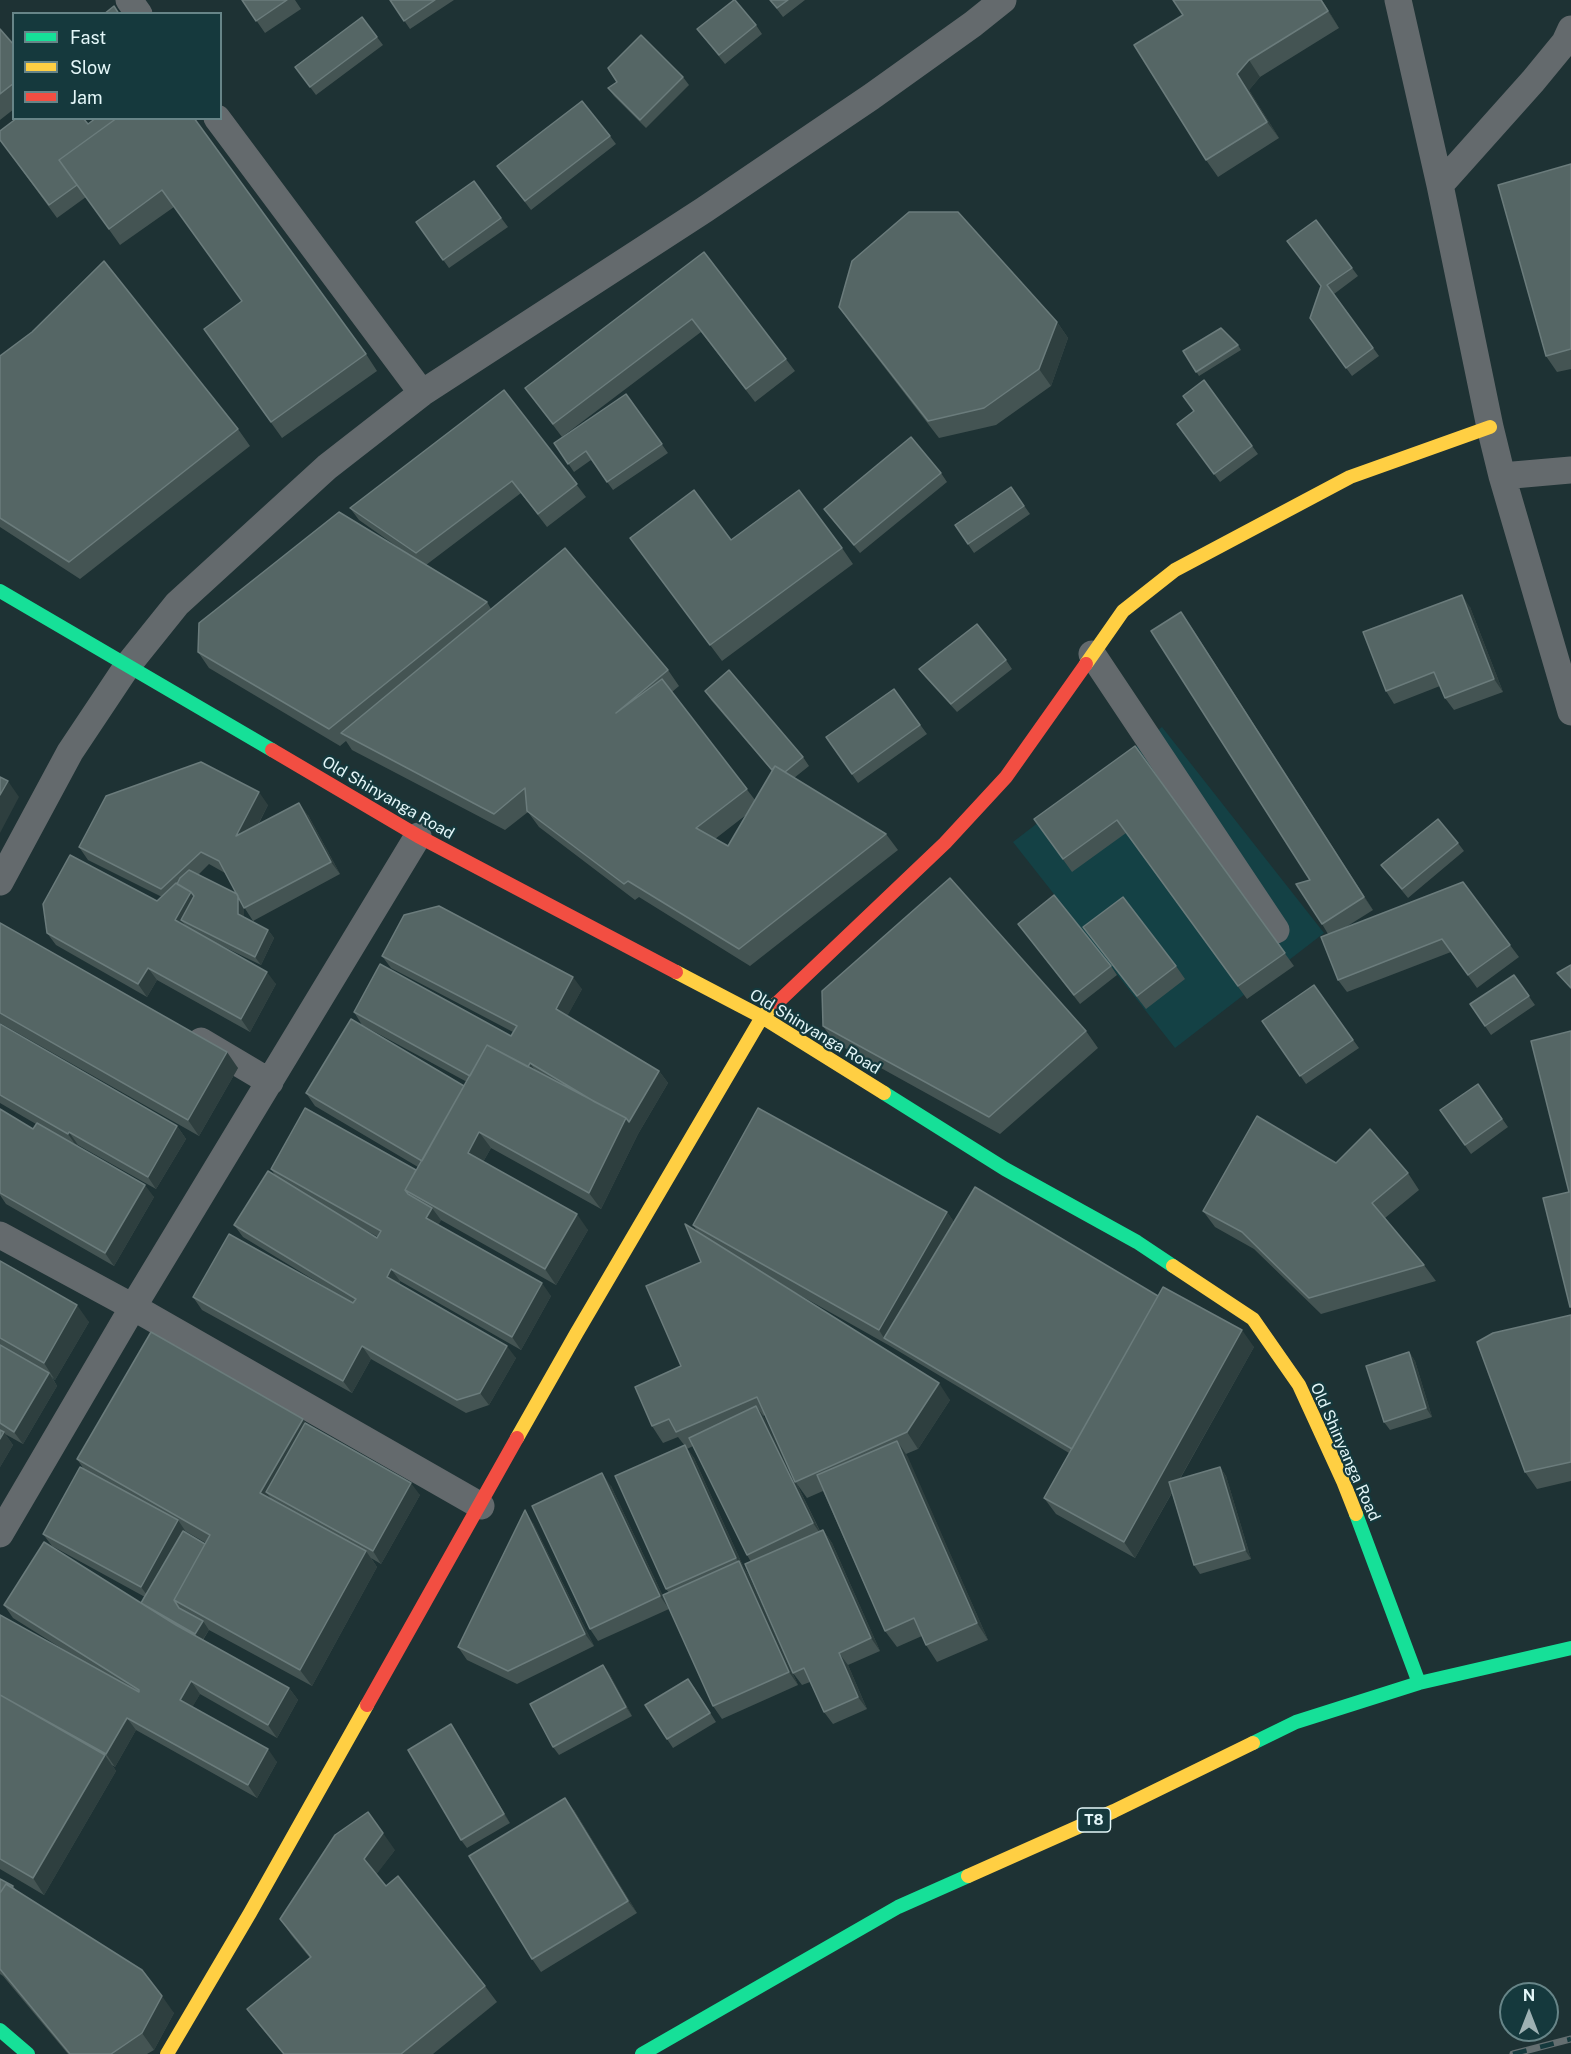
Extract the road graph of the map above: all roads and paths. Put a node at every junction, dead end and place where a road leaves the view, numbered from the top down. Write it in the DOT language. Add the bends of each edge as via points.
graph roads {
  1 [pos="1003,0"];
  2 [pos="1398,0"];
  3 [pos="1571,29"];
  4 [pos="218,120"];
  5 [pos="1440,184"];
  6 [pos="422,393"];
  7 [pos="1490,427"];
  8 [pos="1571,470"];
  9 [pos="1502,476"];
  10 [pos="0,591"];
  11 [pos="1092,654"];
  12 [pos="128,665"];
  13 [pos="1571,712"];
  14 [pos="418,836"];
  15 [pos="0,882"];
  16 [pos="1276,930"];
  17 [pos="762,1017"];
  18 [pos="180,1029"];
  19 [pos="270,1082"];
  20 [pos="0,1235"];
  21 [pos="133,1307"];
  22 [pos="481,1506"];
  23 [pos="0,1534"];
  24 [pos="1571,1648"];
  25 [pos="1419,1683"];
  26 [pos="0,2030"];
  27 [pos="28,2054"];
  28 [pos="167,2054"];
  29 [pos="642,2054"];
  1 -- 6 [label="street" via="871,98"];
  2 -- 5 [label="street"];
  3 -- 5 [label="street" via="1546,66"];
  4 -- 6 [label="street"];
  5 -- 7 [label="street"];
  6 -- 12 [label="street" via="327,467 177,604"];
  7 -- 9 [label="street"];
  7 -- 11 [label="main road" via="1350,477 1175,570 1123,611"];
  8 -- 9 [label="street"];
  9 -- 13 [label="street"];
  10 -- 12 [label="main road, Old Shinyanga Road"];
  11 -- 16 [label="street"];
  11 -- 17 [label="main road" via="1006,777 945,843"];
  12 -- 14 [label="main road, Old Shinyanga Road"];
  12 -- 15 [label="street" via="70,752"];
  14 -- 17 [label="main road, Old Shinyanga Road"];
  14 -- 19 [label="street"];
  17 -- 22 [label="main road" via="576,1334"];
  17 -- 25 [label="main road, Old Shinyanga Road" via="1005,1169 1137,1242 1253,1319 1299,1385 1343,1482"];
  18 -- 19 [label="street"];
  19 -- 21 [label="street"];
  20 -- 21 [label="street"];
  21 -- 22 [label="street"];
  21 -- 23 [label="street"];
  22 -- 28 [label="main road"];
  24 -- 25 [label="main road, T8"];
  25 -- 29 [label="main road, T8" via="1296,1722 1114,1811 898,1907"];
  26 -- 27 [label="main road"];
}
